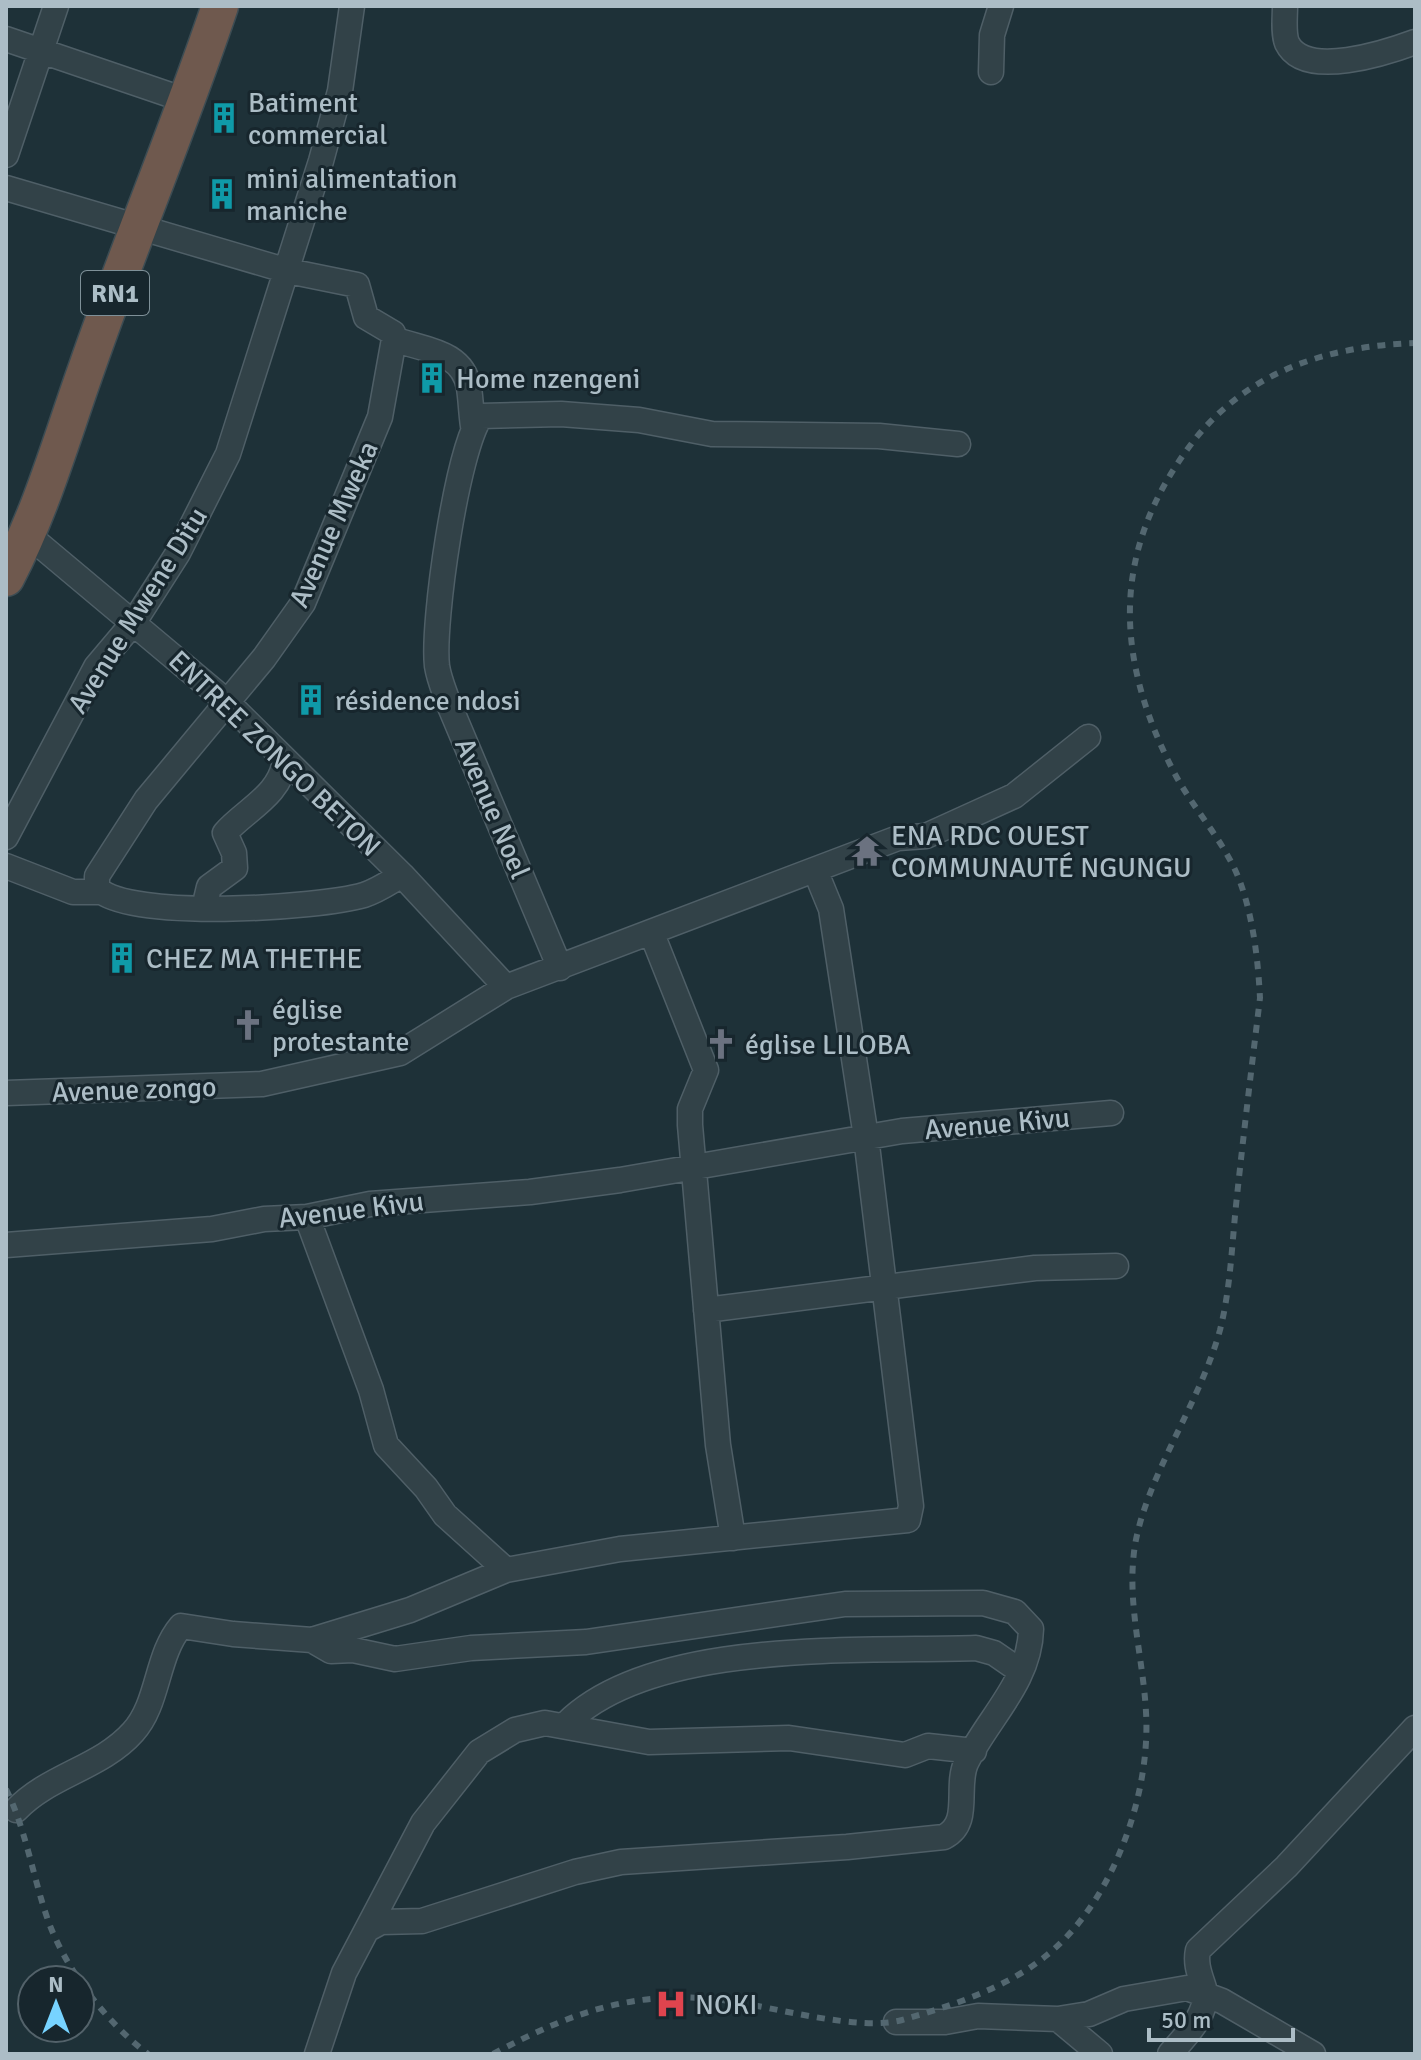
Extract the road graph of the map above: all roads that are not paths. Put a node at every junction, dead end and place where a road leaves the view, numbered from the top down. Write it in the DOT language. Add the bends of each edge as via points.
graph roads {
  1 [pos="56,6"];
  2 [pos="220,6"];
  3 [pos="352,6"];
  4 [pos="1001,6"];
  5 [pos="1285,6"];
  6 [pos="6,39"];
  7 [pos="1415,42"];
  8 [pos="41,50"];
  9 [pos="991,72"];
  10 [pos="188,101"];
  11 [pos="6,155"];
  12 [pos="6,188"];
  13 [pos="139,229"];
  14 [pos="288,271"];
  15 [pos="394,344"];
  16 [pos="473,426"];
  17 [pos="958,444"];
  18 [pos="28,535"];
  19 [pos="6,578"];
  20 [pos="134,622"];
  21 [pos="226,701"];
  22 [pos="1088,737"];
  23 [pos="285,760"];
  24 [pos="6,837"];
  25 [pos="6,866"];
  26 [pos="815,870"];
  27 [pos="402,875"];
  28 [pos="98,884"];
  29 [pos="204,908"];
  30 [pos="652,934"];
  31 [pos="560,968"];
  32 [pos="506,987"];
  33 [pos="6,1093"];
  34 [pos="1111,1113"];
  35 [pos="866,1137"];
  36 [pos="695,1167"];
  37 [pos="307,1217"];
  38 [pos="6,1245"];
  39 [pos="1116,1266"];
  40 [pos="884,1287"];
  41 [pos="706,1310"];
  42 [pos="733,1538"];
  43 [pos="506,1570"];
  44 [pos="312,1640"];
  45 [pos="1020,1671"];
  46 [pos="566,1724"];
  47 [pos="1415,1728"];
  48 [pos="974,1751"];
  49 [pos="16,1810"];
  50 [pos="368,1929"];
  51 [pos="1205,1993"];
  52 [pos="1058,2019"];
  53 [pos="896,2022"];
  54 [pos="317,2054"];
  55 [pos="1100,2054"];
  56 [pos="1170,2054"];
  57 [pos="1313,2054"];
  1 -- 8 [label="street"];
  2 -- 10 [label="highway, RN1"];
  3 -- 14 [label="street, Avenue Mwene Ditu" via="340,91"];
  4 -- 9 [label="street" via="992,35"];
  5 -- 7 [label="street" via="1286,41 1294,53 1358,61"];
  6 -- 8 [label="street"];
  8 -- 10 [label="street"];
  8 -- 11 [label="street"];
  10 -- 13 [label="highway, RN1"];
  12 -- 13 [label="street"];
  13 -- 14 [label="street"];
  13 -- 18 [label="highway, RN1"];
  14 -- 15 [label="street" via="357,285 366,317 393,333"];
  14 -- 20 [label="street, Avenue Mwene Ditu" via="228,454 178,553"];
  15 -- 16 [label="street, Avenue Noel" via="435,351 463,370"];
  15 -- 21 [label="street, Avenue Mweka" via="380,417 303,603"];
  16 -- 17 [label="street" via="481,416 493,413 561,414 639,420 712,434 879,436"];
  16 -- 31 [label="street, Avenue Noel" via="449,532 437,638 441,684"];
  18 -- 19 [label="highway, RN1"];
  18 -- 20 [label="street, ENTREE ZONGO BETON"];
  20 -- 21 [label="street, ENTREE ZONGO BETON"];
  20 -- 24 [label="street, Avenue Mwene Ditu" via="96,667"];
  21 -- 23 [label="street, ENTREE ZONGO BETON"];
  21 -- 28 [label="street, Avenue Mweka" via="146,800"];
  22 -- 26 [label="street, Avenue zongo" via="1014,796 926,836 898,838"];
  23 -- 27 [label="street, ENTREE ZONGO BETON"];
  23 -- 29 [label="street" via="261,804 225,833 235,868 209,887"];
  25 -- 28 [label="street" via="73,892"];
  26 -- 30 [label="street, Avenue zongo"];
  26 -- 35 [label="street" via="831,909"];
  27 -- 29 [label="street" via="366,894 336,900"];
  27 -- 32 [label="street, ENTREE ZONGO BETON"];
  28 -- 29 [label="street" via="131,903"];
  30 -- 31 [label="street, Avenue zongo"];
  30 -- 36 [label="street" via="706,1070 690,1109"];
  31 -- 32 [label="street, Avenue zongo"];
  32 -- 33 [label="street, Avenue zongo" via="400,1053 262,1084"];
  34 -- 35 [label="street, Avenue Kivu"];
  35 -- 36 [label="street, Avenue Kivu"];
  35 -- 40 [label="street"];
  36 -- 37 [label="street, Avenue Kivu" via="530,1192 370,1204"];
  36 -- 41 [label="street"];
  37 -- 38 [label="street, Avenue Kivu"];
  37 -- 43 [label="street" via="386,1445 445,1515"];
  39 -- 40 [label="street" via="1035,1268"];
  40 -- 41 [label="street"];
  40 -- 42 [label="street" via="911,1506 908,1520"];
  41 -- 42 [label="street"];
  42 -- 43 [label="street" via="620,1549"];
  43 -- 44 [label="street" via="410,1610"];
  44 -- 45 [label="street" via="331,1651 395,1659 471,1648 586,1642 845,1604 983,1603 1015,1612 1031,1629"];
  44 -- 49 [label="street" via="181,1626 133,1733 107,1754 32,1793"];
  45 -- 46 [label="street" via="976,1648 772,1655 657,1675 602,1696"];
  45 -- 48 [label="street"];
  46 -- 48 [label="street" via="649,1742 789,1738 905,1755 928,1746"];
  46 -- 50 [label="street" via="528,1725 479,1752 423,1823"];
  47 -- 51 [label="street" via="1286,1867 1198,1950"];
  48 -- 50 [label="street" via="961,1781 959,1823 944,1837 621,1862 422,1921 381,1922"];
  50 -- 54 [label="street" via="344,1973"];
  51 -- 52 [label="street" via="1187,1988 1158,1991"];
  51 -- 56 [label="street" via="1198,2020"];
  51 -- 57 [label="street"];
  52 -- 53 [label="street" via="978,2016"];
  52 -- 55 [label="street"];
}
